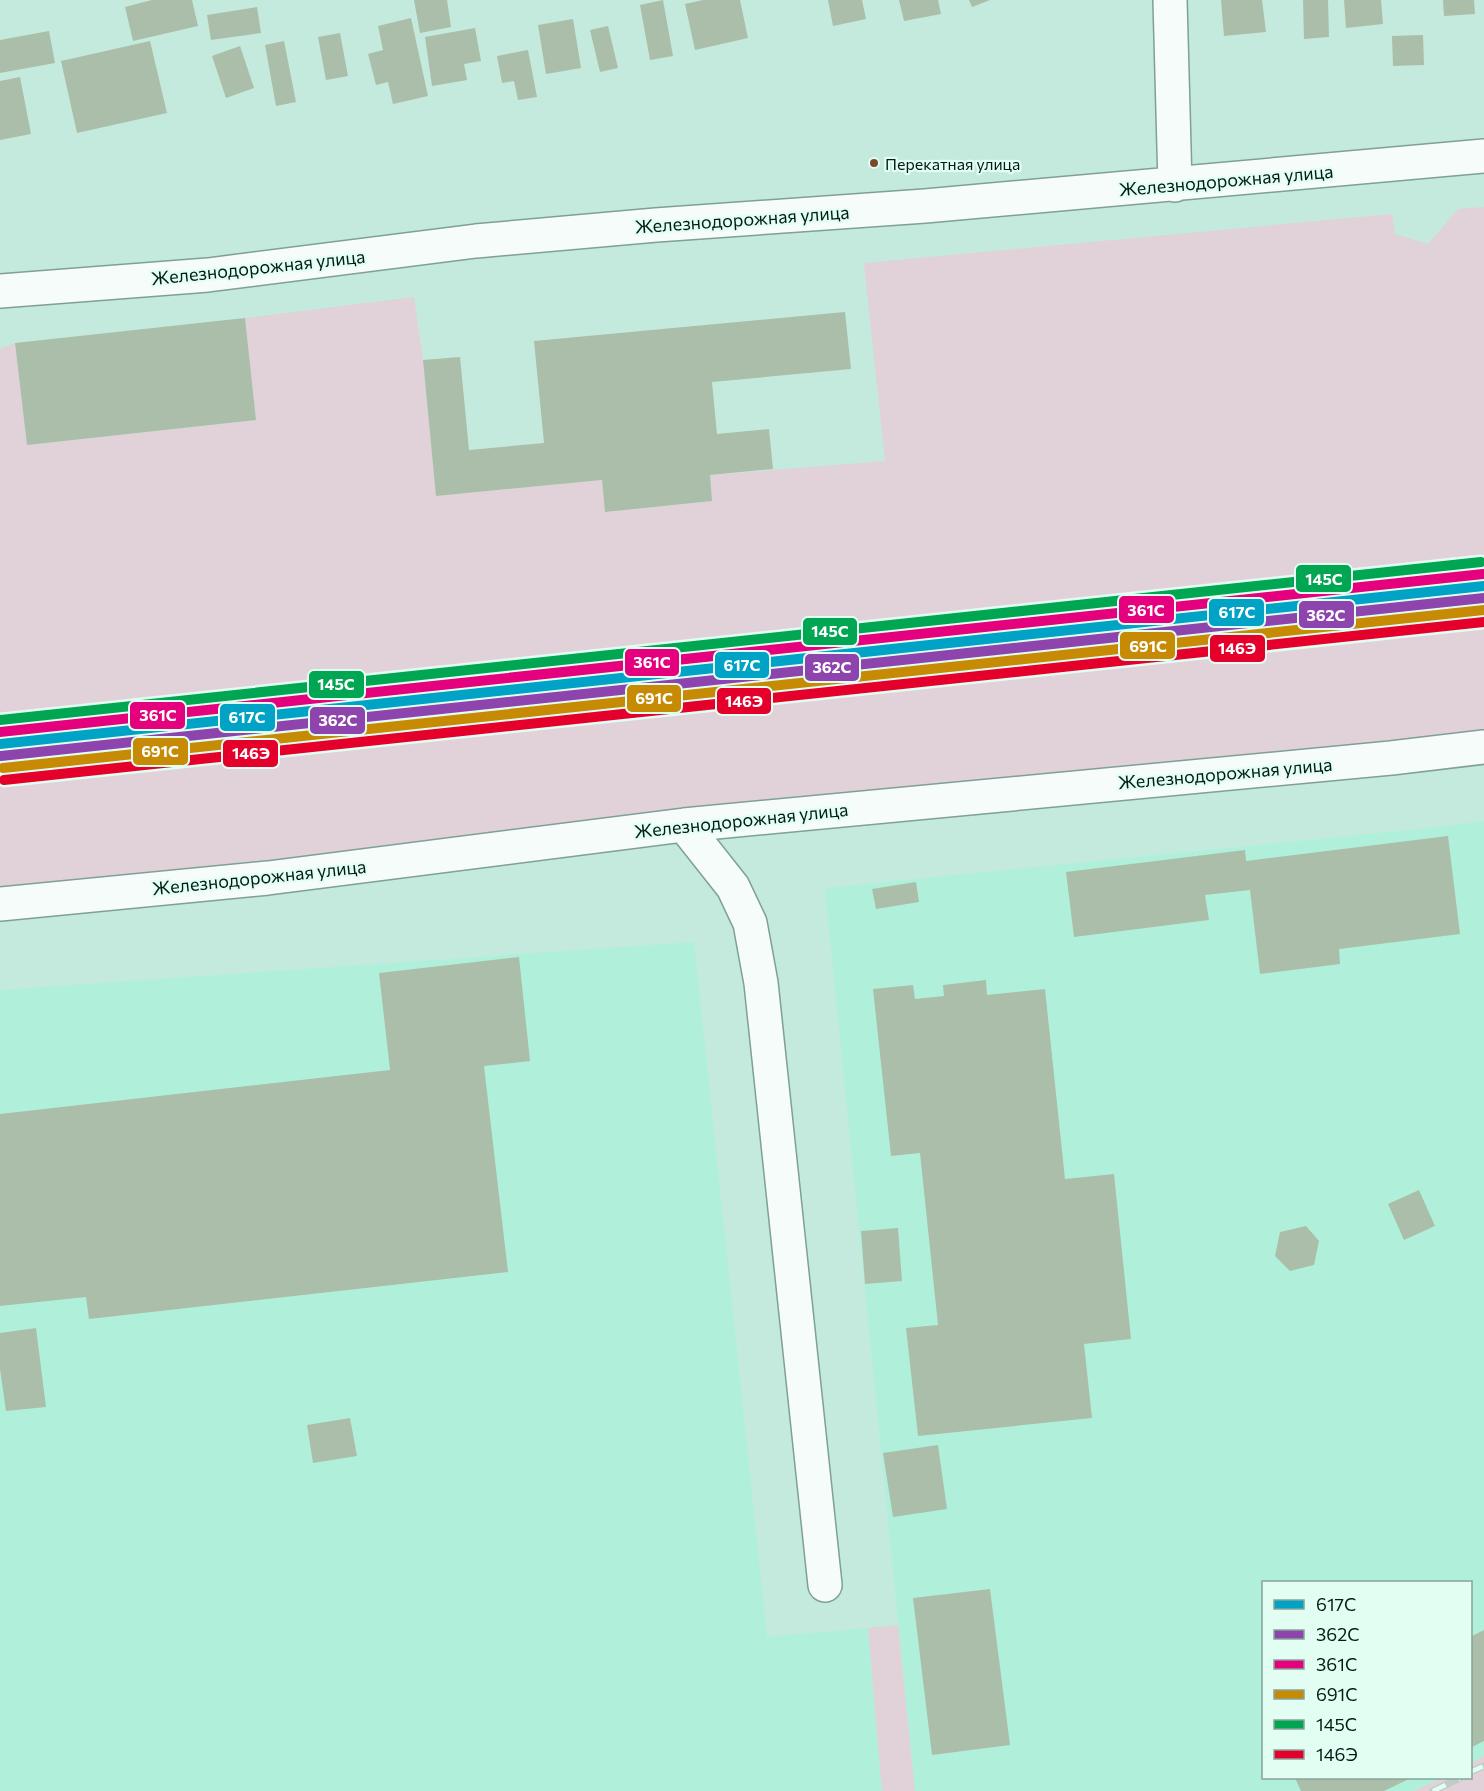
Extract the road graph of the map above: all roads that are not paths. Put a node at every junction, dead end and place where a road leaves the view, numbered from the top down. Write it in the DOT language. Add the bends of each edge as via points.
graph roads {
  1 [pos="1170,0"];
  2 [pos="1484,156"];
  3 [pos="1175,185"];
  4 [pos="0,291"];
  5 [pos="1484,747"];
  6 [pos="684,825"];
  7 [pos="0,904"];
  8 [pos="825,1585"];
  1 -- 3 [label="street"];
  2 -- 3 [label="street, Железнодорожная улица"];
  3 -- 4 [label="street, Железнодорожная улица" via="487,240 208,275"];
  5 -- 6 [label="street, Железнодорожная улица"];
  6 -- 7 [label="street, Железнодорожная улица" via="268,878"];
  6 -- 8 [label="street" via="733,887 750,923 761,982"];
}
